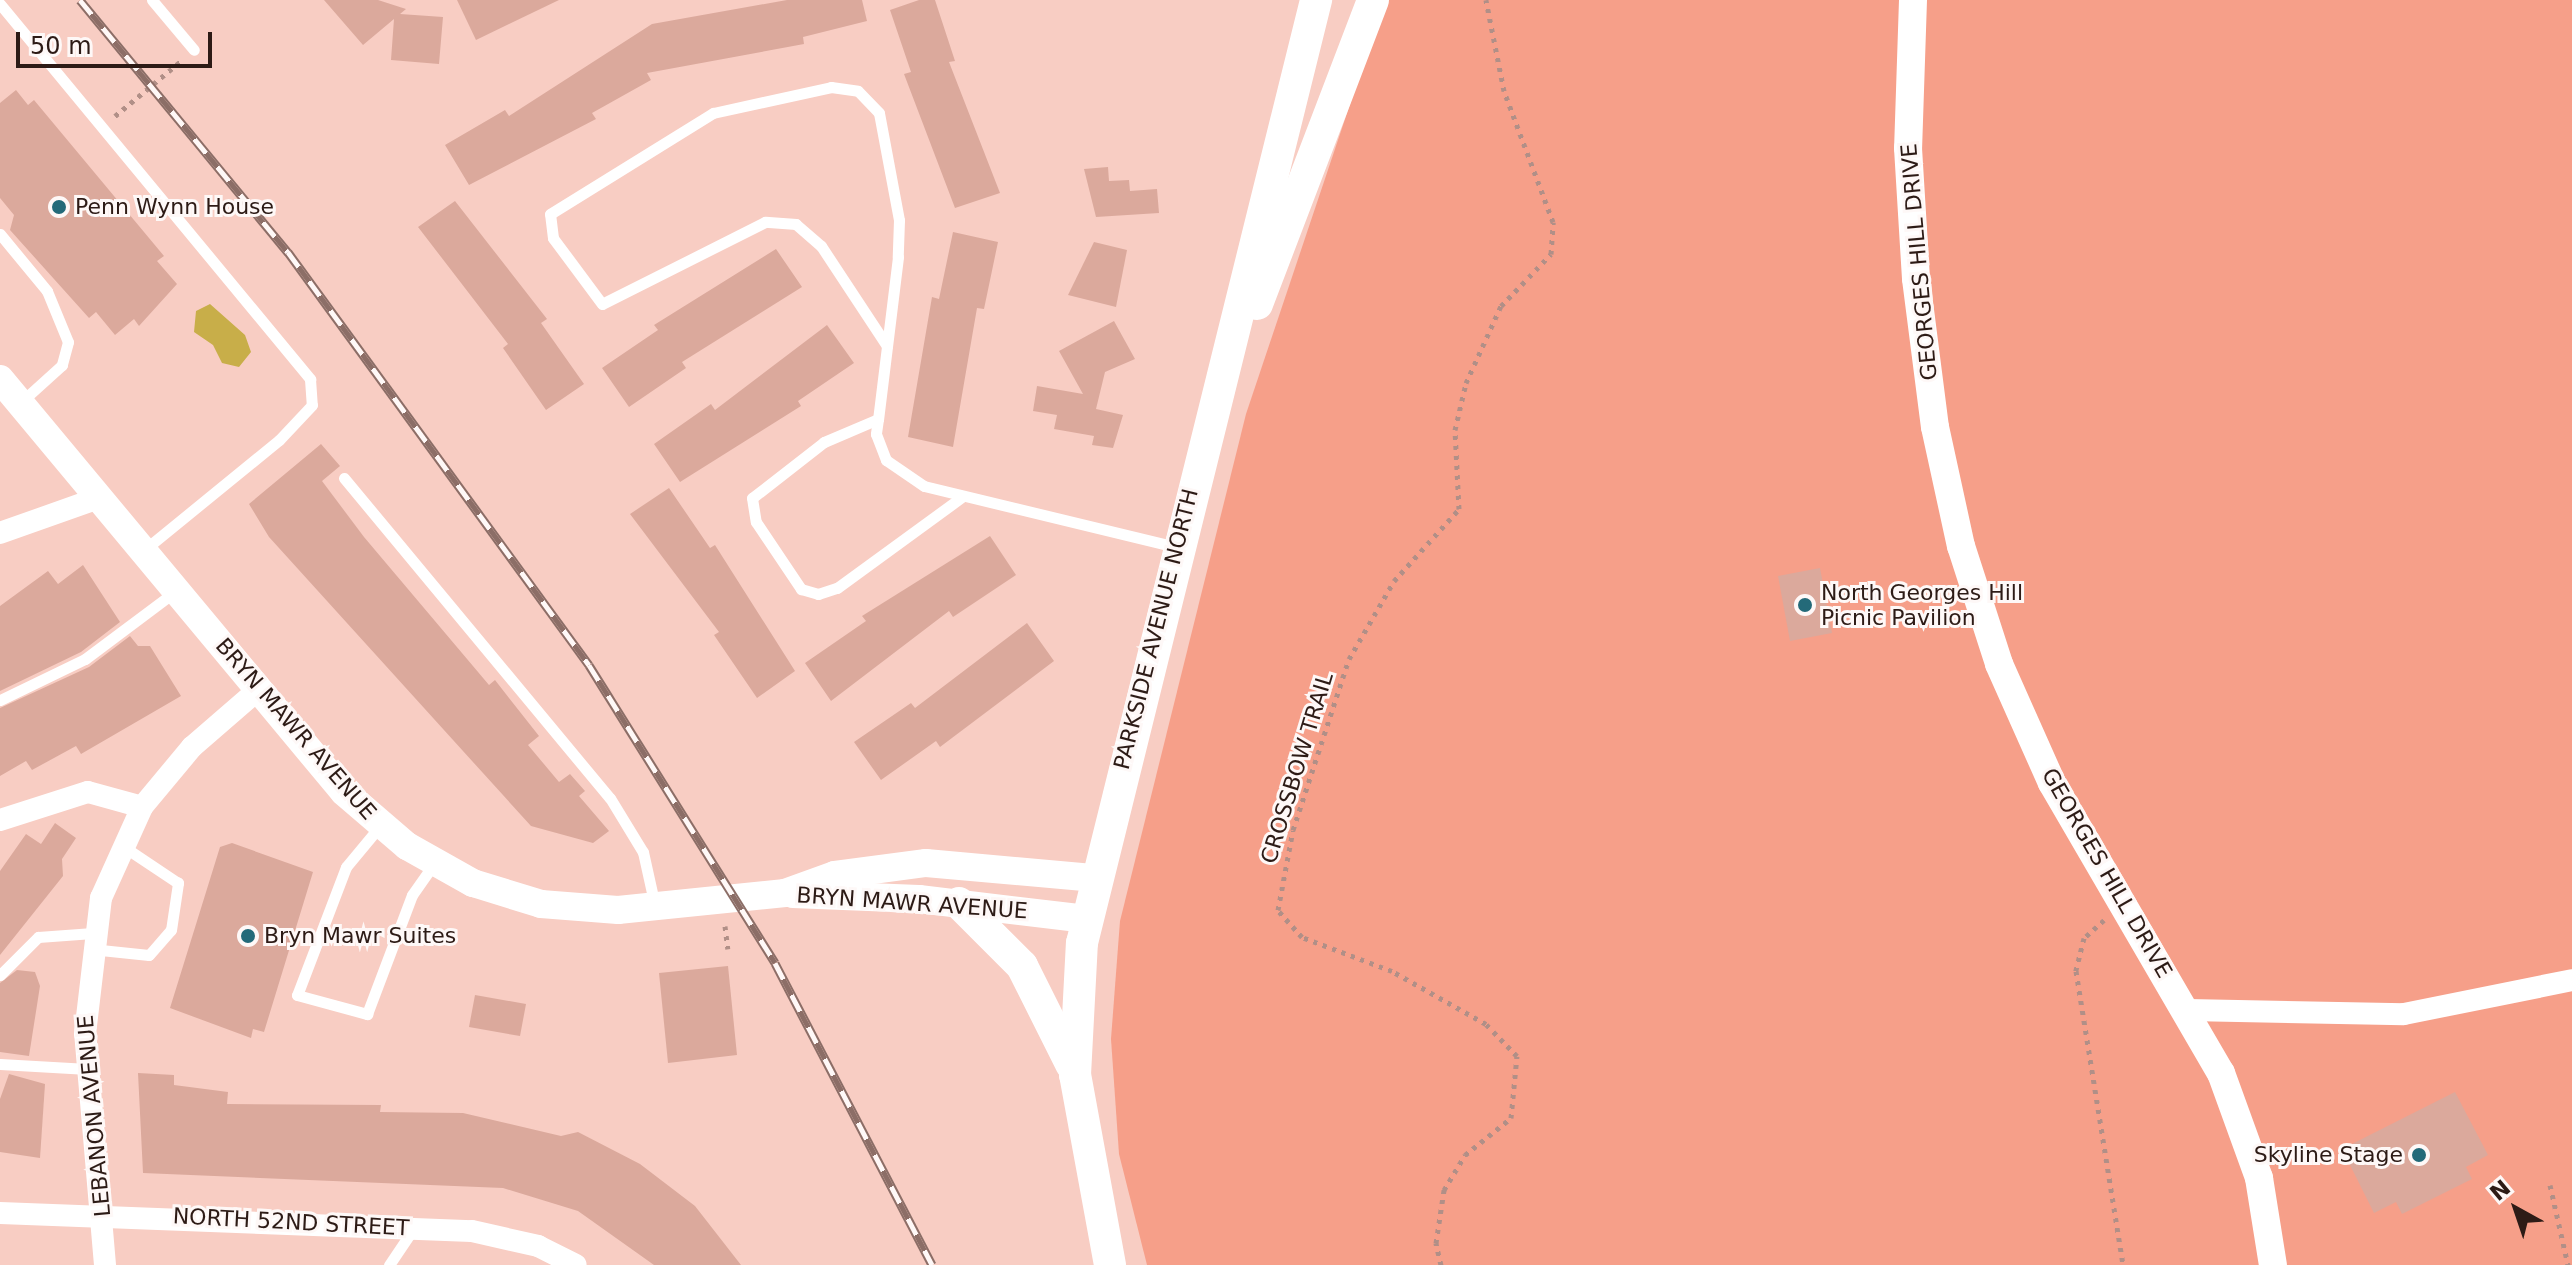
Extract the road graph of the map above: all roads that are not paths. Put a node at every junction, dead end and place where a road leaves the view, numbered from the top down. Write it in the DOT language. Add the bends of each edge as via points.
graph roads {
  1 [pos="152,0"];
  2 [pos="1316,0"];
  3 [pos="1373,0"];
  4 [pos="1913,0"];
  5 [pos="0,4"];
  6 [pos="194,50"];
  7 [pos="0,234"];
  8 [pos="887,346"];
  9 [pos="0,379"];
  10 [pos="20,403"];
  11 [pos="1215,403"];
  12 [pos="878,419"];
  13 [pos="344,478"];
  14 [pos="962,497"];
  15 [pos="99,498"];
  16 [pos="0,533"];
  17 [pos="1177,547"];
  18 [pos="144,550"];
  19 [pos="177,591"];
  20 [pos="259,689"];
  21 [pos="0,700"];
  22 [pos="142,807"];
  23 [pos="0,820"];
  24 [pos="380,826"];
  25 [pos="121,845"];
  26 [pos="434,863"];
  27 [pos="1095,878"];
  28 [pos="785,893"];
  29 [pos="959,903"];
  30 [pos="656,910"];
  31 [pos="1087,919"];
  32 [pos="91,941"];
  33 [pos="0,975"];
  34 [pos="2572,980"];
  35 [pos="2188,1010"];
  36 [pos="0,1064"];
  37 [pos="88,1069"];
  38 [pos="1075,1075"];
  39 [pos="0,1213"];
  40 [pos="103,1213"];
  41 [pos="414,1228"];
  42 [pos="105,1265"];
  43 [pos="389,1265"];
  44 [pos="576,1265"];
  45 [pos="1110,1265"];
  46 [pos="2273,1265"];
  1 -- 6 [label="lane"];
  2 -- 11 [label="main road, PARKSIDE AVENUE NORTH"];
  3 -- 11 [label="main road" via="1305,189"];
  4 -- 35 [label="street, GEORGES HILL DRIVE" via="1908,148 1916,279 1935,427 1961,546 1999,664 2052,783"];
  5 -- 18 [label="lane" via="310,379 312,405 279,440"];
  7 -- 10 [label="lane" via="47,291 68,342 62,365"];
  8 -- 8 [label="lane" via="821,246 796,224 765,222 602,304 553,238 550,214 713,113 831,87 858,91 879,113 897,203"];
  8 -- 12 [label="lane"];
  9 -- 10 [label="street, BRYN MAWR AVENUE"];
  10 -- 15 [label="street, BRYN MAWR AVENUE"];
  11 -- 17 [label="main road, PARKSIDE AVENUE NORTH"];
  12 -- 14 [label="lane" via="880,448 896,470"];
  12 -- 14 [label="lane" via="831,437 752,498 756,522 801,589 818,594 837,588"];
  13 -- 30 [label="lane" via="610,798 643,852"];
  14 -- 17 [label="lane"];
  15 -- 16 [label="street"];
  15 -- 18 [label="street, BRYN MAWR AVENUE"];
  17 -- 27 [label="main road, PARKSIDE AVENUE NORTH"];
  18 -- 19 [label="street, BRYN MAWR AVENUE"];
  19 -- 20 [label="street, BRYN MAWR AVENUE"];
  19 -- 21 [label="lane" via="85,659"];
  20 -- 22 [label="street, LEBANON AVENUE" via="192,747"];
  20 -- 24 [label="street, BRYN MAWR AVENUE"];
  22 -- 23 [label="street" via="88,792"];
  22 -- 25 [label="street, LEBANON AVENUE"];
  24 -- 26 [label="street, BRYN MAWR AVENUE"];
  24 -- 26 [label="lane" via="346,867 297,995 367,1014 412,895"];
  25 -- 32 [label="street, LEBANON AVENUE"];
  25 -- 32 [label="lane" via="178,883 171,930 149,955"];
  26 -- 30 [label="street, BRYN MAWR AVENUE" via="541,904"];
  27 -- 28 [label="street, BRYN MAWR AVENUE" via="926,863 835,875"];
  27 -- 31 [label="main road, PARKSIDE AVENUE NORTH"];
  28 -- 29 [label="street, BRYN MAWR AVENUE"];
  28 -- 30 [label="street, BRYN MAWR AVENUE"];
  29 -- 31 [label="street, BRYN MAWR AVENUE"];
  29 -- 38 [label="main road" via="1022,966"];
  31 -- 38 [label="main road, PARKSIDE AVENUE NORTH"];
  32 -- 33 [label="lane" via="38,937"];
  32 -- 37 [label="street, LEBANON AVENUE"];
  34 -- 35 [label="street" via="2404,1014"];
  35 -- 46 [label="street, GEORGES HILL DRIVE" via="2244,1131"];
  36 -- 37 [label="lane"];
  37 -- 40 [label="street, LEBANON AVENUE"];
  38 -- 45 [label="main road, PARKSIDE AVENUE NORTH"];
  39 -- 40 [label="street, NORTH 52ND STREET"];
  40 -- 41 [label="street, NORTH 52ND STREET"];
  40 -- 42 [label="street, LEBANON AVENUE"];
  41 -- 43 [label="lane"];
  41 -- 44 [label="street, NORTH 52ND STREET" via="515,1238"];
}
